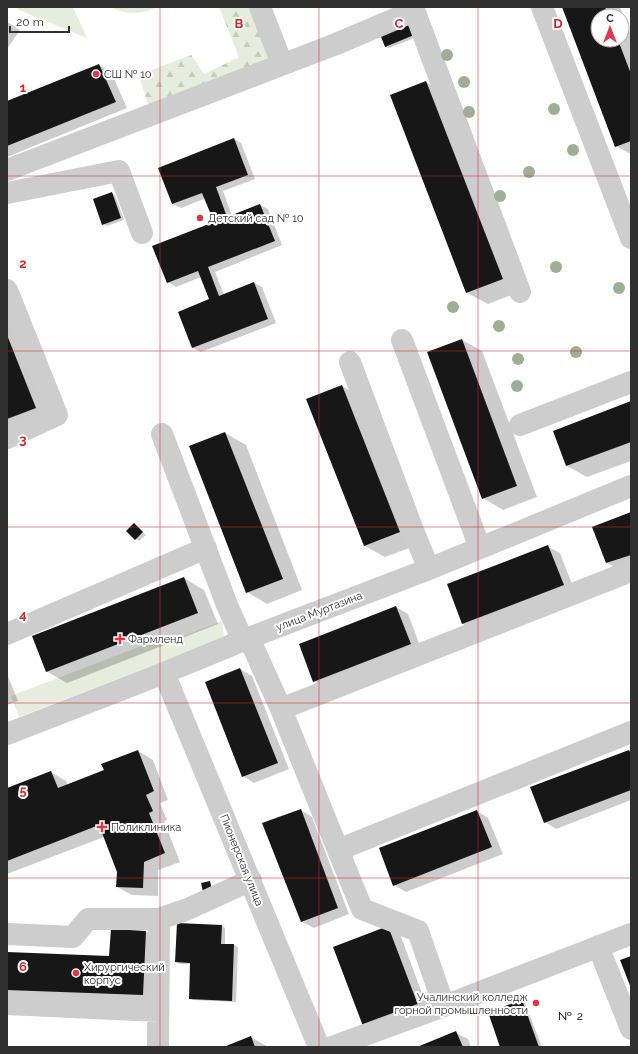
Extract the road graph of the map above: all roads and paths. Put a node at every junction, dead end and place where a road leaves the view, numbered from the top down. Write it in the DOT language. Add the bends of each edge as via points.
graph roads {
  1 [pos="260,7"];
  2 [pos="542,7"];
  3 [pos="413,9"];
  4 [pos="282,64"];
  5 [pos="7,170"];
  6 [pos="7,192"];
  7 [pos="142,233"];
  8 [pos="631,238"];
  9 [pos="7,290"];
  10 [pos="520,292"];
  11 [pos="402,340"];
  12 [pos="350,362"];
  13 [pos="631,382"];
  14 [pos="520,425"];
  15 [pos="162,434"];
  16 [pos="7,438"];
  17 [pos="631,486"];
  18 [pos="206,548"];
  19 [pos="480,548"];
  20 [pos="429,569"];
  21 [pos="631,571"];
  22 [pos="7,634"];
  23 [pos="246,640"];
  24 [pos="164,673"];
  25 [pos="281,709"];
  26 [pos="631,732"];
  27 [pos="7,734"];
  28 [pos="338,850"];
  29 [pos="251,880"];
  30 [pos="159,919"];
  31 [pos="7,934"];
  32 [pos="631,934"];
  33 [pos="598,946"];
  34 [pos="7,1004"];
  35 [pos="444,1006"];
  36 [pos="158,1011"];
  37 [pos="631,1029"];
  38 [pos="158,1047"];
  39 [pos="319,1047"];
  40 [pos="332,1047"];
  1 -- 4 [label="street"];
  2 -- 8 [label="street"];
  3 -- 4 [label="street" via="336,44"];
  3 -- 10 [label="street"];
  4 -- 5 [label="street"];
  6 -- 7 [label="street" via="119,171"];
  9 -- 16 [label="street" via="58,415"];
  11 -- 19 [label="street"];
  12 -- 20 [label="street"];
  13 -- 14 [label="street"];
  15 -- 18 [label="street"];
  17 -- 19 [label="street, улица Муртазина"];
  18 -- 22 [label="street"];
  18 -- 23 [label="street" via="227,605"];
  19 -- 20 [label="street, улица Муртазина"];
  20 -- 23 [label="street, улица Муртазина"];
  21 -- 25 [label="street"];
  23 -- 24 [label="street, улица Муртазина"];
  23 -- 25 [label="street"];
  24 -- 27 [label="street, улица Муртазина"];
  24 -- 29 [label="street, Пионерская улица"];
  25 -- 28 [label="street"];
  26 -- 28 [label="street"];
  28 -- 35 [label="street" via="362,909 418,931"];
  29 -- 30 [label="street" via="188,909"];
  29 -- 39 [label="street, Пионерская улица"];
  30 -- 31 [label="street" via="88,919 73,937"];
  30 -- 36 [label="street"];
  32 -- 33 [label="street"];
  33 -- 35 [label="street"];
  33 -- 37 [label="street"];
  34 -- 36 [label="street"];
  35 -- 40 [label="street"];
  36 -- 38 [label="street"];
}
